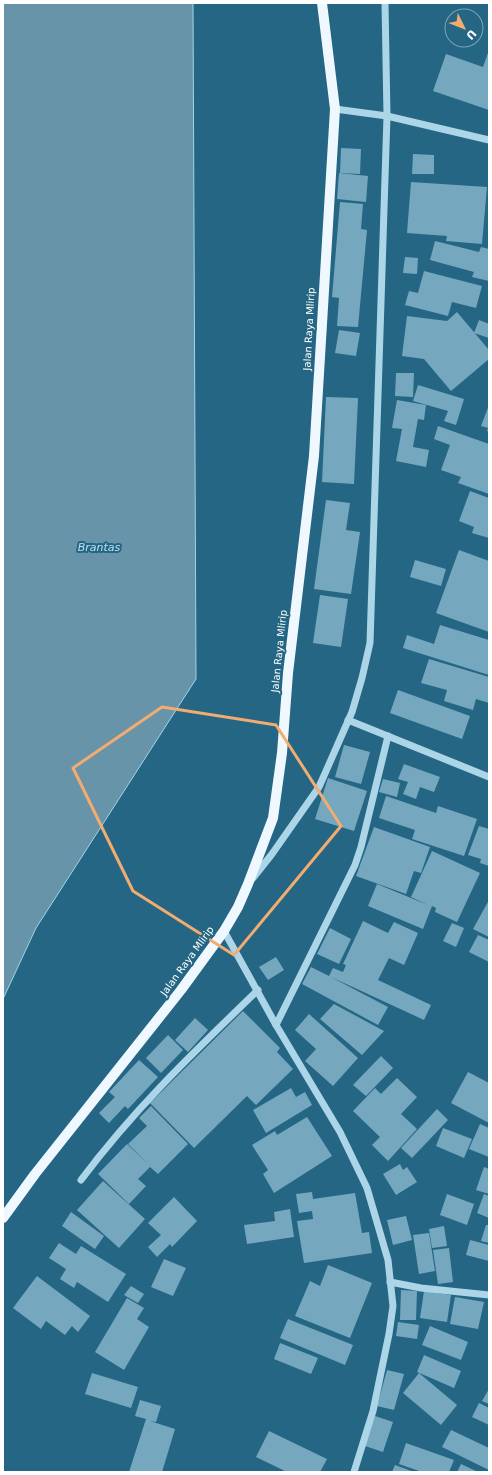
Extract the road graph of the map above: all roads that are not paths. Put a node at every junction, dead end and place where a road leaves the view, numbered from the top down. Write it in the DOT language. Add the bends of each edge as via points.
graph roads {
  1 [pos="322,3"];
  2 [pos="384,3"];
  3 [pos="335,109"];
  4 [pos="387,116"];
  5 [pos="489,140"];
  6 [pos="348,720"];
  7 [pos="388,736"];
  8 [pos="489,777"];
  9 [pos="248,884"];
  10 [pos="224,931"];
  11 [pos="258,990"];
  12 [pos="276,1025"];
  13 [pos="81,1180"];
  14 [pos="3,1218"];
  15 [pos="390,1282"];
  16 [pos="489,1295"];
  17 [pos="354,1472"];
  1 -- 3 [label="main road, Jalan Raya Mlirip"];
  2 -- 4 [label="street"];
  3 -- 4 [label="street"];
  3 -- 9 [label="main road, Jalan Raya Mlirip" via="314,456 288,673 282,753 273,818"];
  4 -- 5 [label="street"];
  4 -- 6 [label="street" via="370,643"];
  6 -- 7 [label="street"];
  6 -- 9 [label="street" via="319,787"];
  7 -- 8 [label="street"];
  7 -- 12 [label="street" via="355,865"];
  9 -- 10 [label="main road, Jalan Raya Mlirip"];
  10 -- 11 [label="street"];
  10 -- 14 [label="main road, Jalan Raya Mlirip"];
  11 -- 12 [label="street"];
  11 -- 13 [label="street" via="149,1098 112,1138"];
  12 -- 15 [label="street" via="340,1132 368,1188 388,1260"];
  15 -- 16 [label="street"];
  15 -- 17 [label="street" via="393,1306 389,1334 373,1412"];
}
